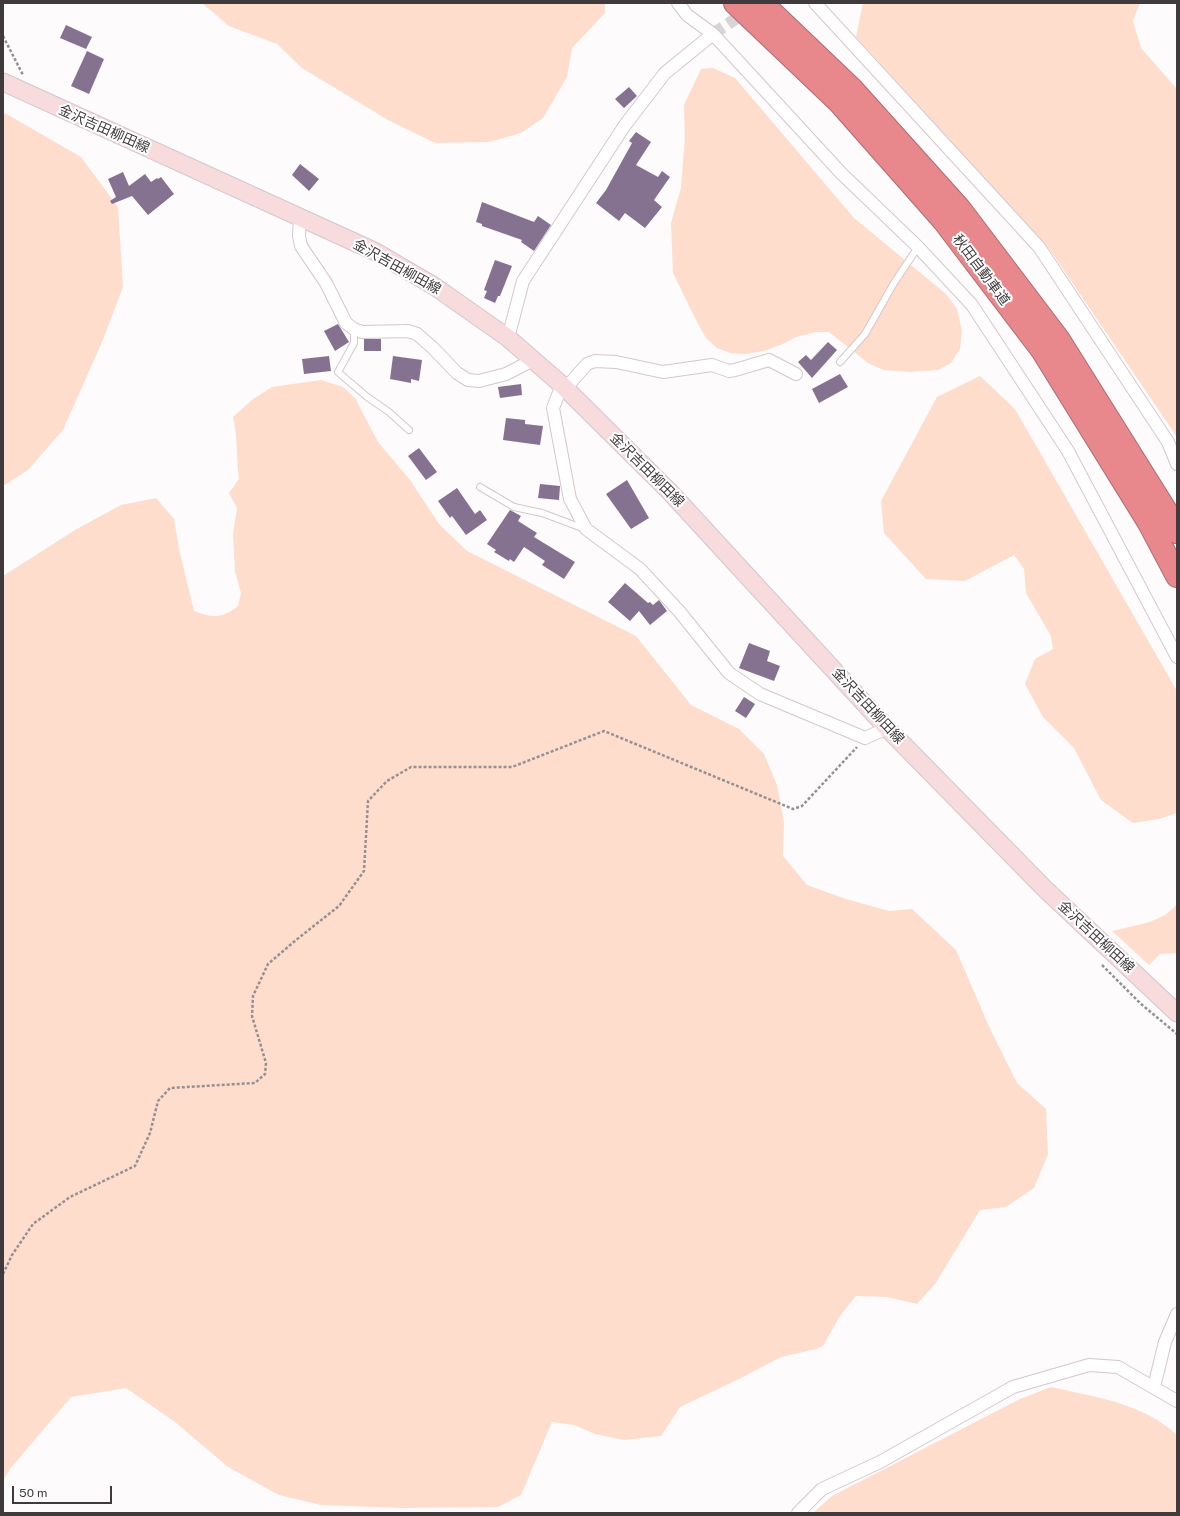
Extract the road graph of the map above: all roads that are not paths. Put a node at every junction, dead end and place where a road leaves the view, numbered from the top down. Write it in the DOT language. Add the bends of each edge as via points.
graph roads {
  1 [pos="678,3"];
  2 [pos="735,3"];
  3 [pos="762,3"];
  4 [pos="815,3"];
  5 [pos="714,34"];
  6 [pos="3,82"];
  7 [pos="300,218"];
  8 [pos="918,247"];
  9 [pos="354,329"];
  10 [pos="508,338"];
  11 [pos="533,360"];
  12 [pos="840,362"];
  13 [pos="796,374"];
  14 [pos="563,387"];
  15 [pos="409,430"];
  16 [pos="1177,464"];
  17 [pos="480,486"];
  18 [pos="586,529"];
  19 [pos="1177,532"];
  20 [pos="1177,576"];
  21 [pos="1177,657"];
  22 [pos="887,728"];
  23 [pos="1177,1013"];
  24 [pos="1177,1314"];
  25 [pos="1154,1387"];
  26 [pos="1177,1401"];
  27 [pos="798,1513"];
  1 -- 5 [label="street" via="687,15"];
  2 -- 20 [label="highway, 秋田自動車道" via="840,102 944,221 1042,350 1149,523"];
  3 -- 19 [label="highway, 秋田自動車道" via="853,90 959,208 1059,340"];
  4 -- 16 [label="street" via="1039,247 1168,442"];
  5 -- 8 [label="street" via="841,173"];
  5 -- 10 [label="street" via="665,73 625,125 523,281"];
  6 -- 7 [label="main road, 金沢吉田柳田線"];
  7 -- 9 [label="street" via="301,246 326,283 346,323"];
  7 -- 10 [label="main road, 金沢吉田柳田線" via="376,252 434,286"];
  8 -- 12 [label="lane" via="865,334"];
  8 -- 21 [label="street" via="972,305 1068,451"];
  9 -- 11 [label="street" via="362,332 408,331 417,334 457,373 468,380 479,382 506,374"];
  9 -- 15 [label="lane" via="354,342 338,372"];
  10 -- 11 [label="main road, 金沢吉田柳田線"];
  11 -- 14 [label="main road, 金沢吉田柳田線"];
  13 -- 14 [label="street" via="769,360 729,371 712,365 663,372 616,362 595,361 587,364"];
  14 -- 18 [label="street" via="553,408 570,499"];
  14 -- 22 [label="main road, 金沢吉田柳田線" via="670,492"];
  17 -- 18 [label="lane" via="514,507 542,513"];
  18 -- 22 [label="street" via="640,569 679,611 729,673 760,694 865,738"];
  22 -- 23 [label="main road, 金沢吉田柳田線" via="1045,889"];
  24 -- 25 [label="street" via="1165,1342"];
  25 -- 26 [label="street"];
  25 -- 27 [label="street" via="1118,1367 1089,1366 1013,1387 880,1462 822,1489"];
}
